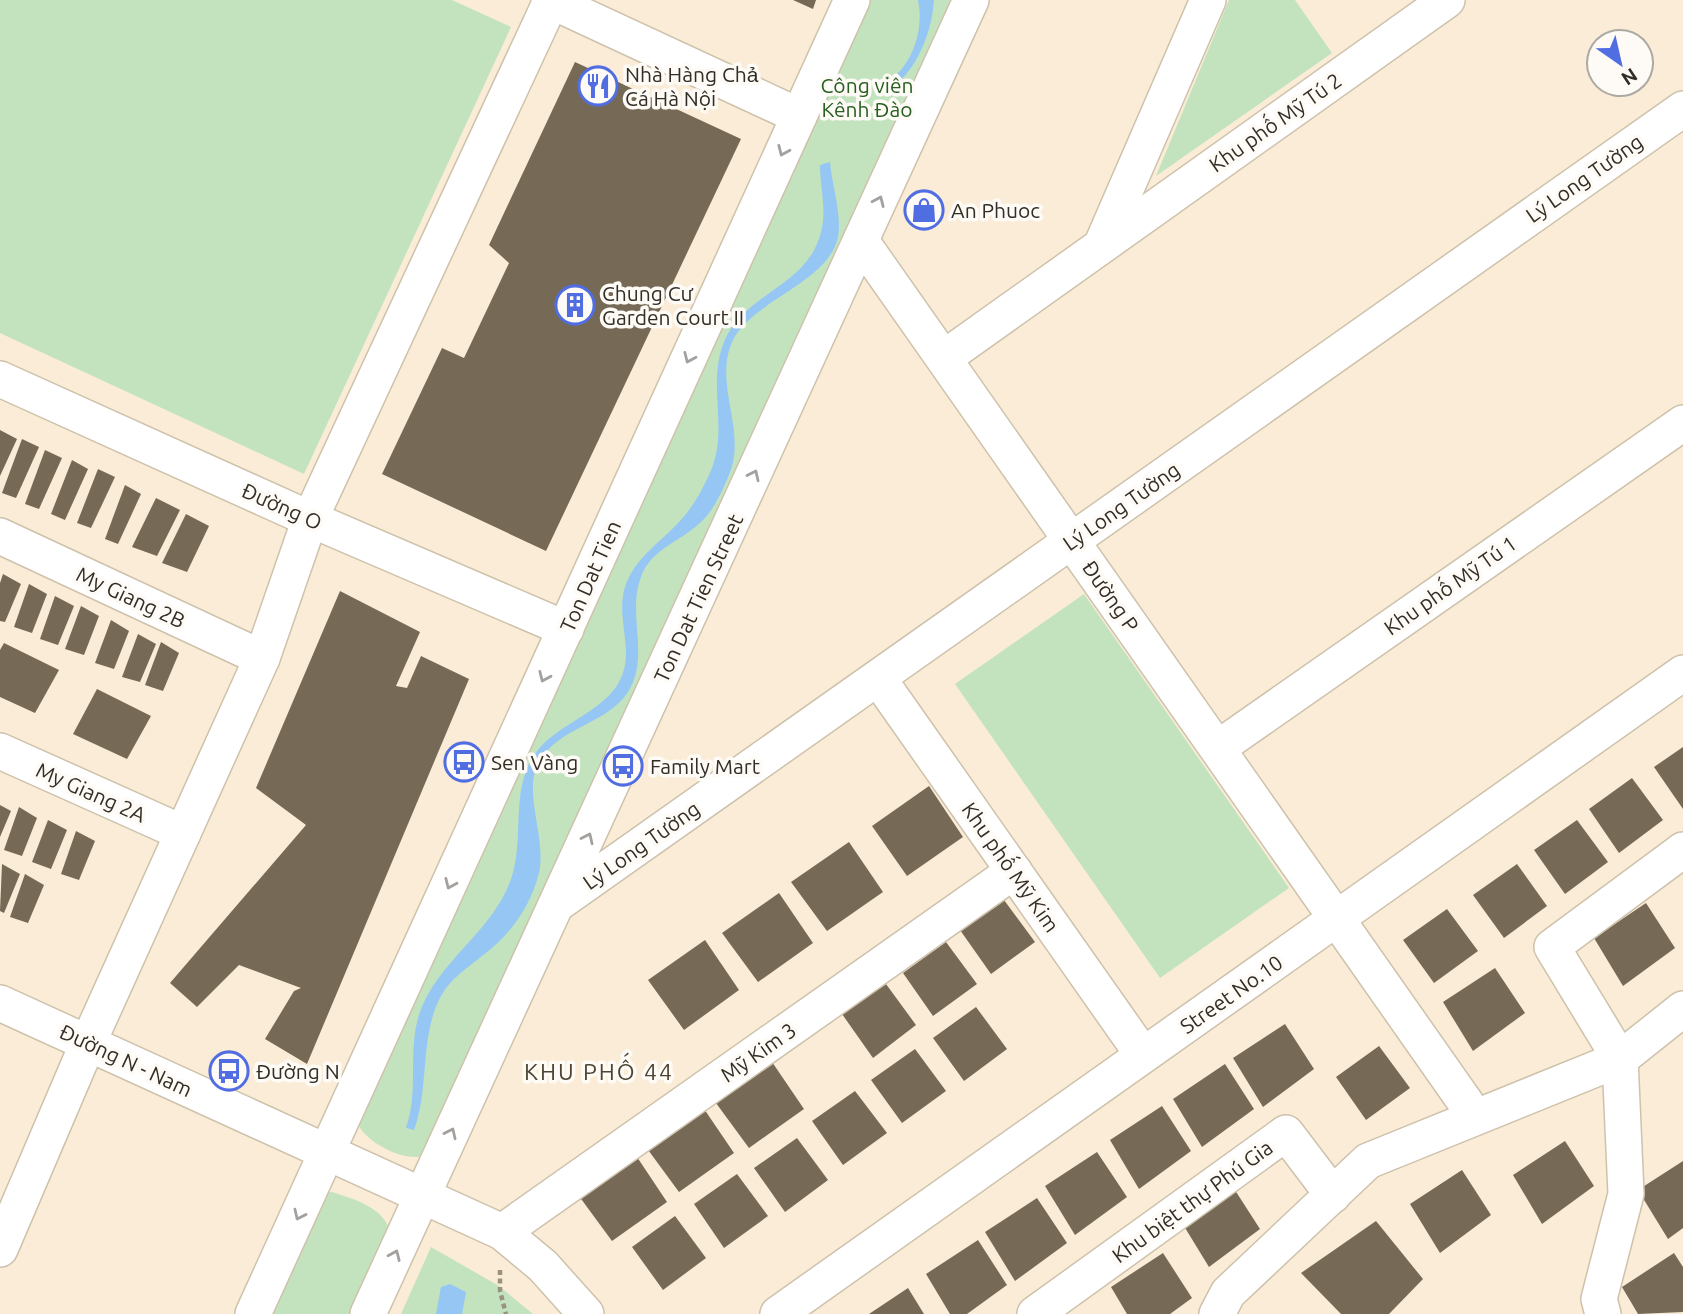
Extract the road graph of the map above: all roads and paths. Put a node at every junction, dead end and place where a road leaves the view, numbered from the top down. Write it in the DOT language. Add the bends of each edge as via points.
graph roads {
  1 [pos="550,0"];
  2 [pos="852,0"];
  3 [pos="971,0"];
  4 [pos="1208,0"];
  5 [pos="1447,0"];
  6 [pos="1683,108"];
  7 [pos="799,116"];
  8 [pos="861,240"];
  9 [pos="1102,245"];
  10 [pos="944,358"];
  11 [pos="0,379"];
  12 [pos="1683,423"];
  13 [pos="310,519"];
  14 [pos="0,536"];
  15 [pos="1072,540"];
  16 [pos="566,629"];
  17 [pos="262,658"];
  18 [pos="1683,673"];
  19 [pos="878,678"];
  20 [pos="1218,748"];
  21 [pos="0,751"];
  22 [pos="183,833"];
  23 [pos="1683,850"];
  24 [pos="1014,872"];
  25 [pos="559,903"];
  26 [pos="1338,918"];
  27 [pos="0,1003"];
  28 [pos="1683,1009"];
  29 [pos="88,1043"];
  30 [pos="1143,1055"];
  31 [pos="1620,1059"];
  32 [pos="1475,1115"];
  33 [pos="327,1153"];
  34 [pos="422,1195"];
  35 [pos="1332,1195"];
  36 [pos="502,1232"];
  37 [pos="1,1244"];
  38 [pos="253,1314"];
  39 [pos="368,1314"];
  40 [pos="586,1314"];
  41 [pos="778,1314"];
  42 [pos="1035,1314"];
  43 [pos="1217,1314"];
  44 [pos="1603,1314"];
  1 -- 7 [label="street"];
  1 -- 13 [label="street"];
  2 -- 7 [label="street, Ton Dat Tien"];
  8 -- 3 [label="street, Ton Dat Tien Street, one-way"];
  4 -- 9 [label="street"];
  5 -- 9 [label="street, Khu phố Mỹ Tú 2"];
  6 -- 15 [label="street, Lý Long Tường"];
  7 -- 16 [label="street, Ton Dat Tien, one-way"];
  8 -- 10 [label="street, Đường P"];
  25 -- 8 [label="street, Ton Dat Tien Street, one-way"];
  9 -- 10 [label="street, Khu phố Mỹ Tú 2"];
  10 -- 15 [label="street, Đường P"];
  11 -- 13 [label="street, Đường O"];
  12 -- 20 [label="street, Khu phố Mỹ Tú 1"];
  13 -- 16 [label="street, Đường O"];
  13 -- 17 [label="street"];
  14 -- 17 [label="street, My Giang 2B"];
  15 -- 19 [label="street, Lý Long Tường"];
  15 -- 20 [label="street, Đường P"];
  16 -- 33 [label="street, Ton Dat Tien, one-way"];
  17 -- 22 [label="street"];
  18 -- 26 [label="street, Street No.10"];
  19 -- 24 [label="street, Khu phố Mỹ Kim"];
  19 -- 25 [label="street, Lý Long Tường"];
  20 -- 26 [label="street, Đường P"];
  21 -- 22 [label="street, My Giang 2A"];
  22 -- 29 [label="street"];
  23 -- 31 [label="street" via="1552,947"];
  24 -- 30 [label="street, Khu phố Mỹ Kim"];
  24 -- 36 [label="street, Mỹ Kim 3"];
  34 -- 25 [label="street, Ton Dat Tien Street, one-way"];
  26 -- 30 [label="street, Street No.10"];
  26 -- 32 [label="street"];
  27 -- 29 [label="street, Đường N - Nam"];
  28 -- 31 [label="street"];
  29 -- 33 [label="street, Đường N - Nam"];
  29 -- 37 [label="street"];
  30 -- 41 [label="street, Street No.10"];
  31 -- 32 [label="street"];
  31 -- 44 [label="street" via="1626,1194 1599,1299"];
  32 -- 35 [label="street" via="1368,1161"];
  33 -- 34 [label="street, Đường N - Nam"];
  33 -- 38 [label="street, Ton Dat Tien, one-way"];
  34 -- 36 [label="street"];
  39 -- 34 [label="street, one-way"];
  35 -- 42 [label="street, Khu biệt thự Phú Gia" via="1286,1133"];
  35 -- 43 [label="street" via="1228,1293"];
  36 -- 40 [label="street" via="543,1265"];
}
